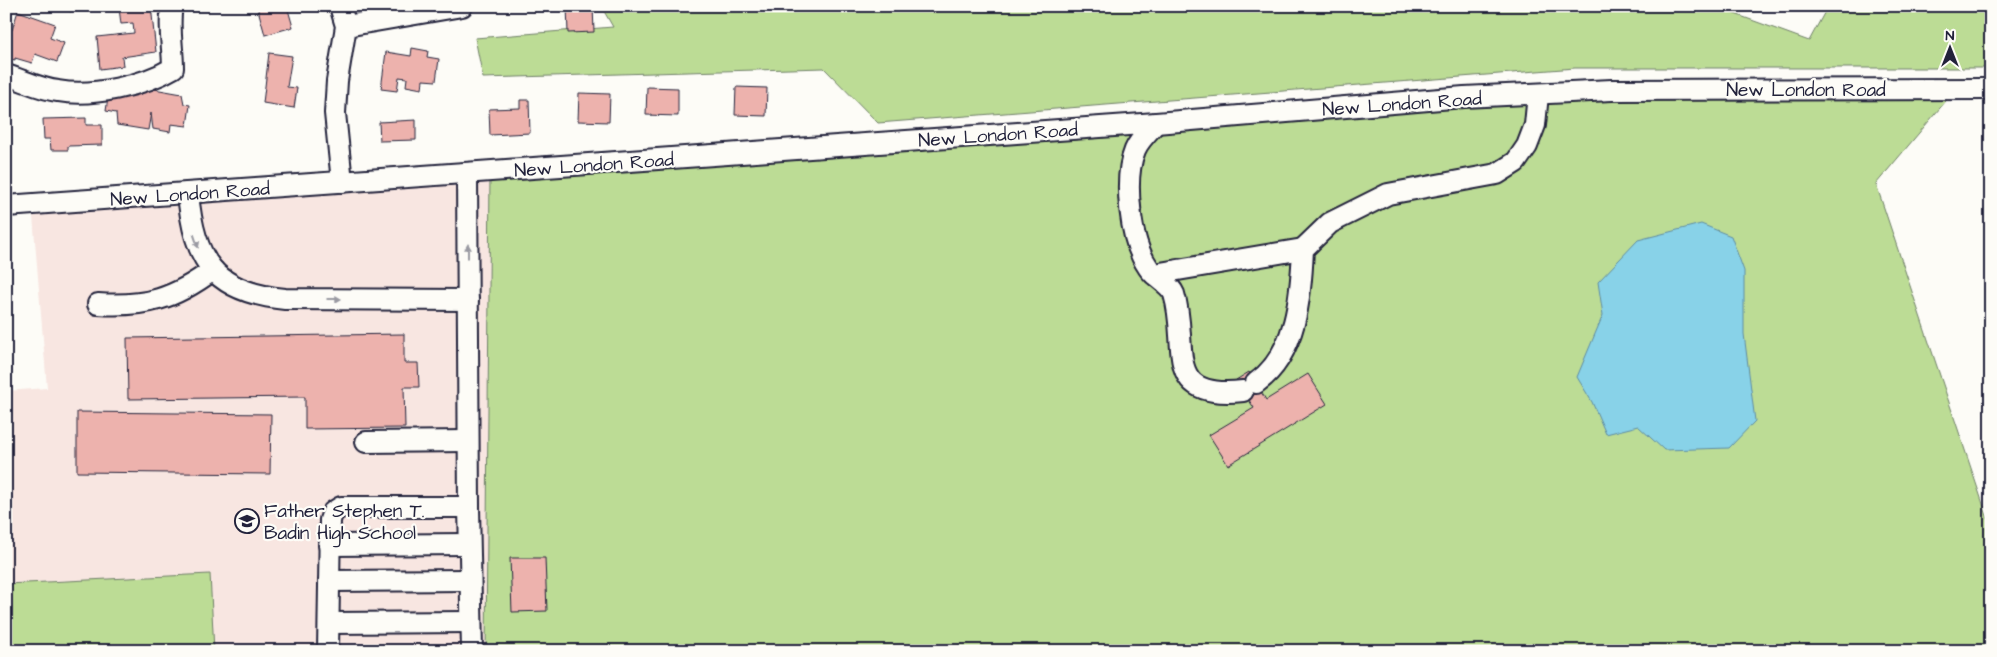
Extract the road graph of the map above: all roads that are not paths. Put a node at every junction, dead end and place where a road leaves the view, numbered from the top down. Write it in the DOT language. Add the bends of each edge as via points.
graph roads {
  1 [pos="340,6"];
  2 [pos="462,6"];
  3 [pos="170,14"];
  4 [pos="346,26"];
  5 [pos="6,75"];
  6 [pos="1991,89"];
  7 [pos="1538,94"];
  8 [pos="1156,122"];
  9 [pos="468,173"];
  10 [pos="342,182"];
  11 [pos="188,193"];
  12 [pos="6,206"];
  13 [pos="1303,249"];
  14 [pos="212,270"];
  15 [pos="1154,274"];
  16 [pos="468,300"];
  17 [pos="98,304"];
  18 [pos="468,441"];
  19 [pos="366,442"];
  20 [pos="469,507"];
  21 [pos="469,544"];
  22 [pos="329,546"];
  23 [pos="470,580"];
  24 [pos="329,581"];
  25 [pos="471,622"];
  26 [pos="329,623"];
  27 [pos="328,651"];
  28 [pos="472,651"];
  1 -- 4 [label="street"];
  2 -- 4 [label="street"];
  3 -- 5 [label="street" via="173,68 156,78 121,87 58,91"];
  4 -- 10 [label="street" via="335,112"];
  6 -- 7 [label="street, New London Road" via="1612,90"];
  7 -- 8 [label="street, New London Road"];
  7 -- 13 [label="street" via="1535,126 1516,162 1497,174 1388,194 1330,223"];
  8 -- 9 [label="street, New London Road"];
  8 -- 15 [label="street" via="1136,148 1129,169 1137,246"];
  9 -- 10 [label="street, New London Road"];
  16 -- 9 [label="street, one-way"];
  10 -- 11 [label="street, New London Road"];
  11 -- 12 [label="street, New London Road"];
  11 -- 14 [label="street, one-way" via="191,224 198,246"];
  13 -- 15 [label="street"];
  13 -- 15 [label="street" via="1301,298 1282,354 1266,376 1249,387 1221,393 1193,384 1184,371 1174,293"];
  14 -- 16 [label="street, one-way" via="223,281 265,297"];
  14 -- 17 [label="street" via="189,288 165,298"];
  16 -- 18 [label="street"];
  18 -- 19 [label="street"];
  18 -- 20 [label="street"];
  20 -- 21 [label="street"];
  20 -- 22 [label="street" via="341,507 333,512 330,520"];
  21 -- 22 [label="street"];
  21 -- 23 [label="street"];
  22 -- 24 [label="street"];
  23 -- 24 [label="street"];
  23 -- 25 [label="street"];
  24 -- 26 [label="street"];
  25 -- 26 [label="street"];
  25 -- 28 [label="street"];
  26 -- 27 [label="street"];
}
